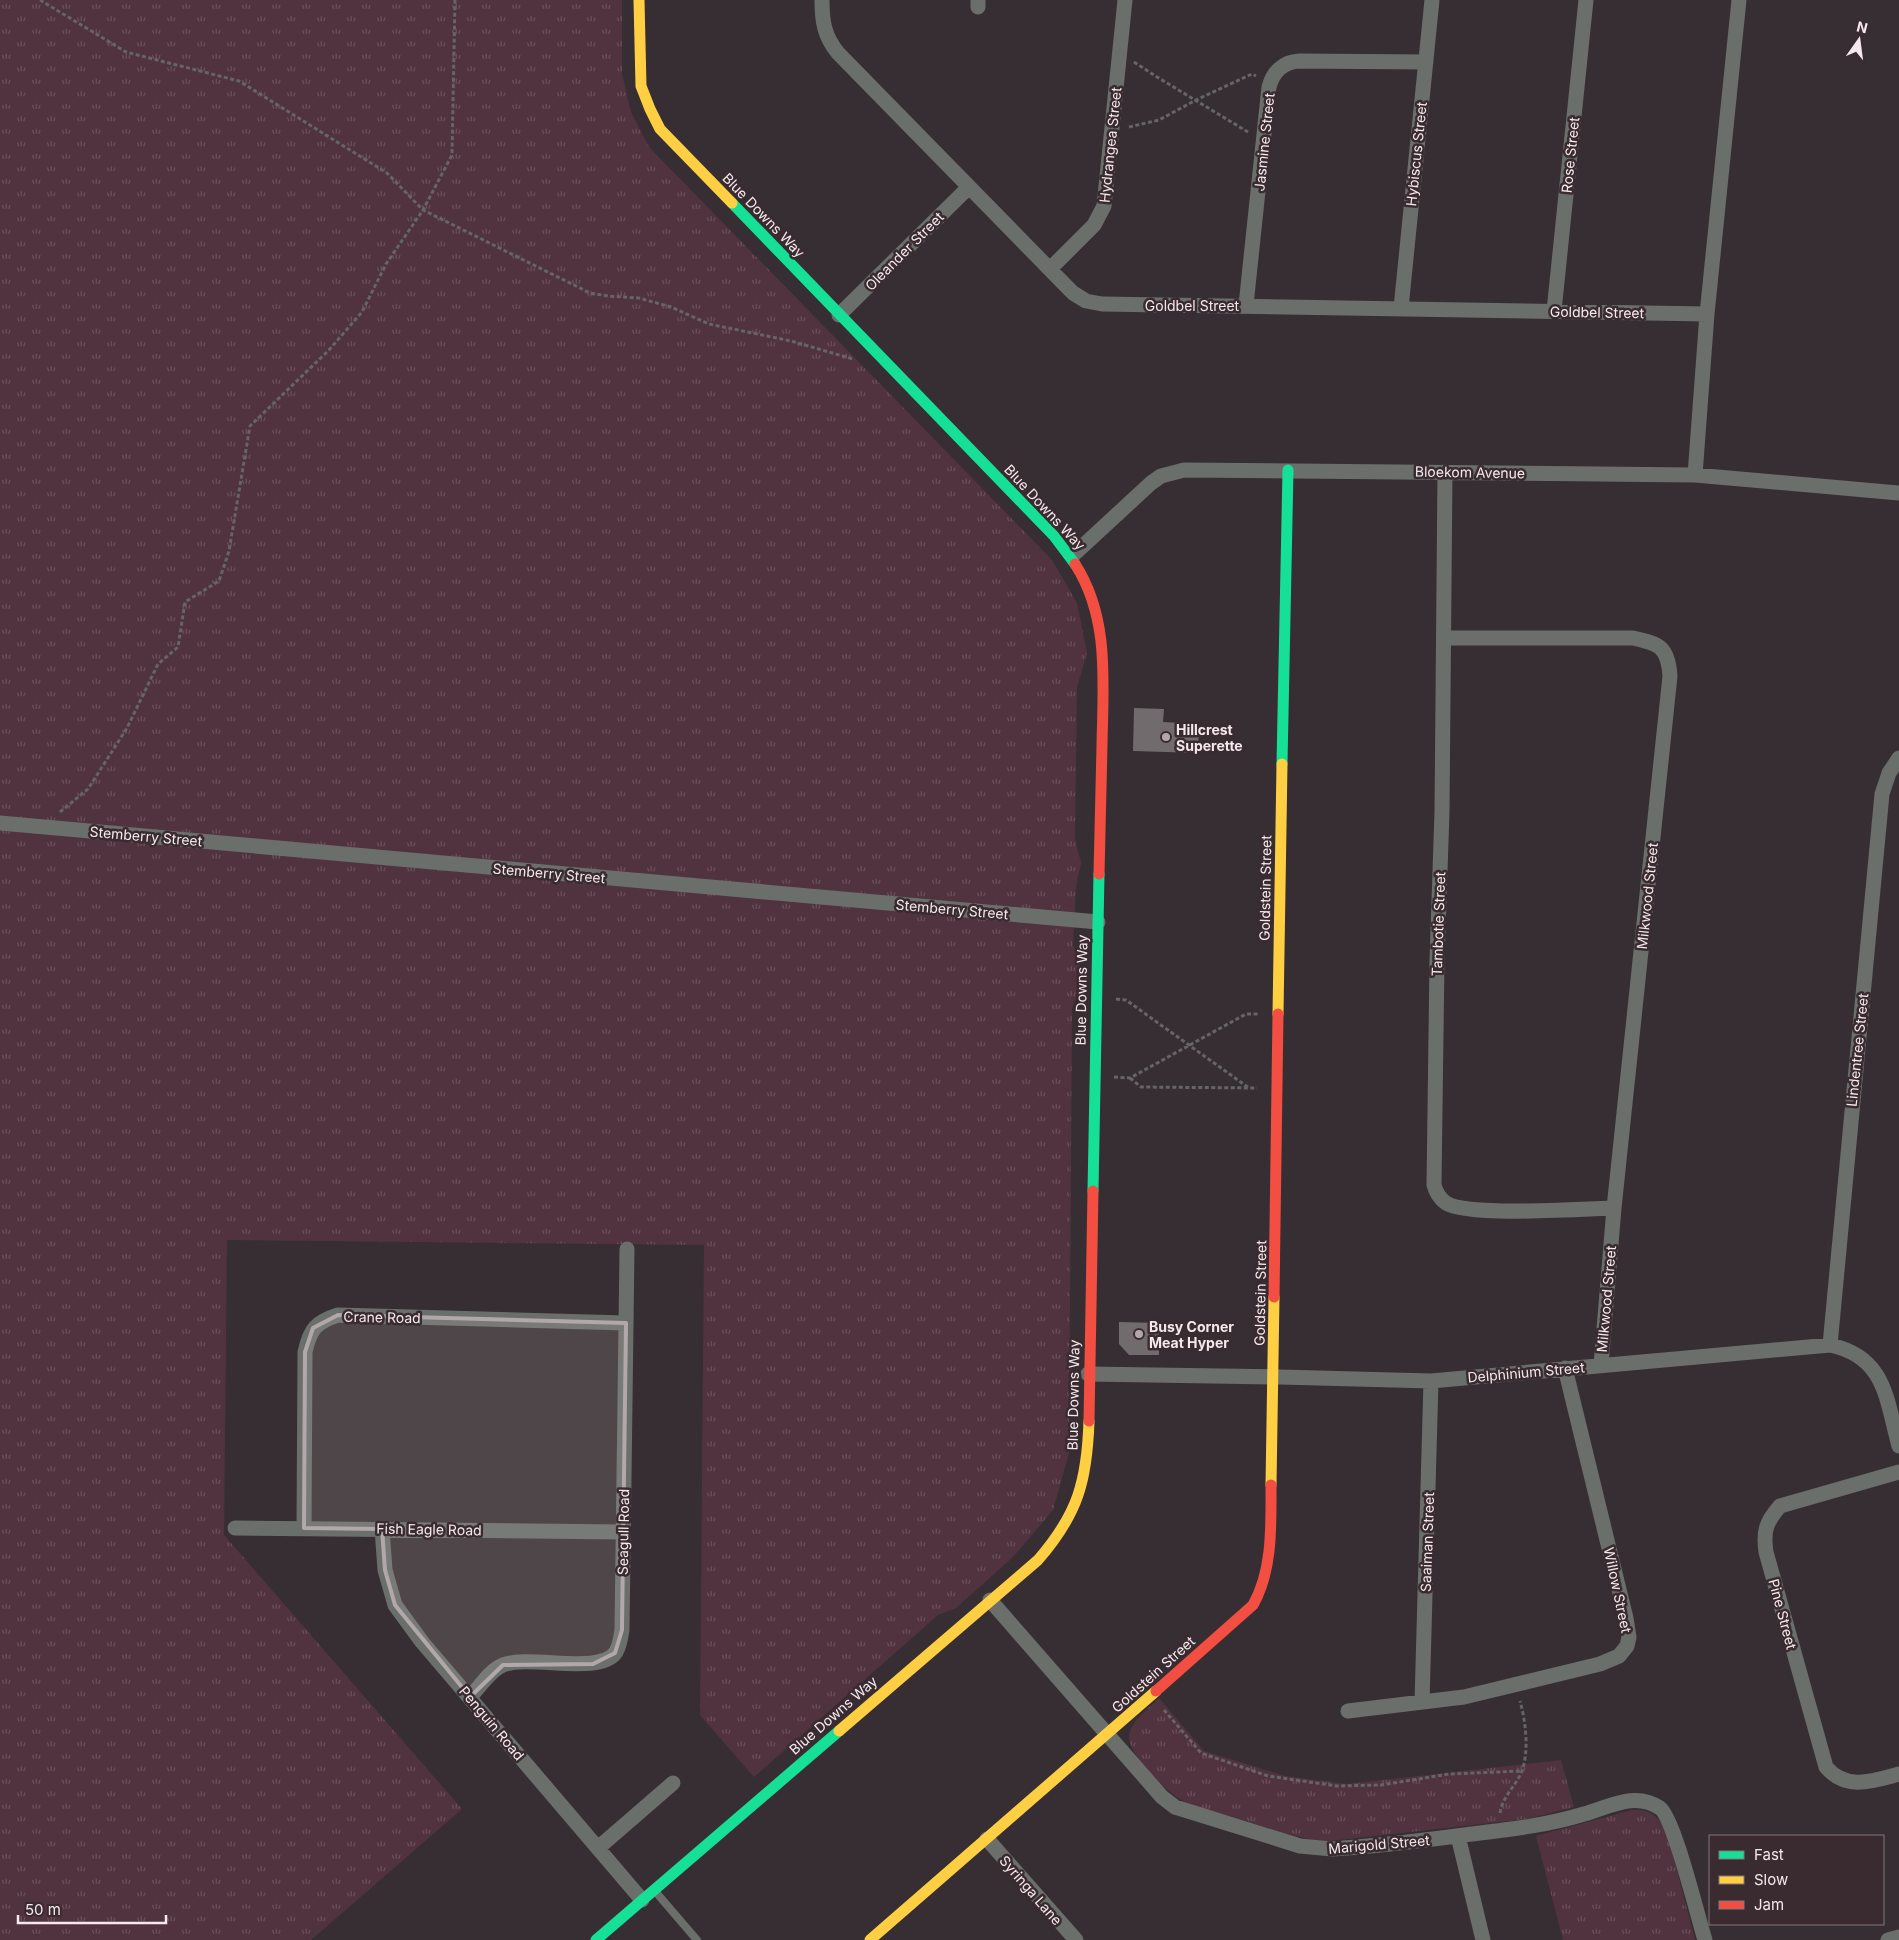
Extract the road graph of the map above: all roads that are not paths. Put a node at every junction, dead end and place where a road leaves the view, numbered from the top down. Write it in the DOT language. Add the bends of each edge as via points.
graph roads {
  1 [pos="639,0"];
  2 [pos="822,0"];
  3 [pos="1125,0"];
  4 [pos="1432,0"];
  5 [pos="1586,0"];
  6 [pos="1739,0"];
  7 [pos="1426,62"];
  8 [pos="969,187"];
  9 [pos="1050,269"];
  10 [pos="1246,305"];
  11 [pos="1401,308"];
  12 [pos="1554,311"];
  13 [pos="1707,314"];
  14 [pos="839,315"];
  15 [pos="1288,470"];
  16 [pos="1445,472"];
  17 [pos="1695,475"];
  18 [pos="1899,494"];
  19 [pos="1072,556"];
  20 [pos="1444,638"];
  21 [pos="1899,758"];
  22 [pos="0,823"];
  23 [pos="1098,922"];
  24 [pos="1614,1208"];
  25 [pos="627,1249"];
  26 [pos="626,1323"];
  27 [pos="1830,1345"];
  28 [pos="1601,1365"];
  29 [pos="1565,1368"];
  30 [pos="1088,1374"];
  31 [pos="1274,1377"];
  32 [pos="1431,1381"];
  33 [pos="1899,1446"];
  34 [pos="1899,1472"];
  35 [pos="235,1528"];
  36 [pos="304,1528"];
  37 [pos="382,1529"];
  38 [pos="624,1532"];
  39 [pos="990,1600"];
  40 [pos="470,1697"];
  41 [pos="1422,1702"];
  42 [pos="1348,1711"];
  43 [pos="1108,1734"];
  44 [pos="1899,1774"];
  45 [pos="673,1783"];
  46 [pos="1458,1836"];
  47 [pos="987,1839"];
  48 [pos="598,1848"];
  49 [pos="654,1889"];
  50 [pos="642,1900"];
  51 [pos="1899,1937"];
  52 [pos="596,1940"];
  53 [pos="697,1940"];
  54 [pos="871,1940"];
  55 [pos="1076,1940"];
  56 [pos="1483,1940"];
  57 [pos="1705,1940"];
  58 [pos="1888,1940"];
  1 -- 14 [label="street, Blue Downs Way" via="642,86 660,129"];
  2 -- 8 [label="street, Goldbel Street" via="822,19 831,45"];
  3 -- 9 [label="street, Hydrangea Street" via="1104,206 1094,225"];
  4 -- 7 [label="street, Hybiscus Street"];
  5 -- 12 [label="street, Rose Street"];
  6 -- 13 [label="street"];
  7 -- 10 [label="street, Jasmine Street" via="1293,62 1281,67 1271,81"];
  7 -- 11 [label="street, Hybiscus Street"];
  8 -- 9 [label="street, Goldbel Street"];
  8 -- 14 [label="street, Oleander Street"];
  9 -- 10 [label="street, Goldbel Street" via="1079,298 1094,304"];
  10 -- 11 [label="street, Goldbel Street"];
  11 -- 12 [label="street, Goldbel Street"];
  12 -- 13 [label="street, Goldbel Street"];
  13 -- 17 [label="street"];
  14 -- 19 [label="street, Blue Downs Way"];
  15 -- 16 [label="street, Bloekom Avenue"];
  15 -- 19 [label="street, Bloekom Avenue" via="1196,469 1161,476"];
  15 -- 31 [label="street, Goldstein Street"];
  16 -- 17 [label="street, Bloekom Avenue"];
  16 -- 20 [label="street, Tambotie Street"];
  17 -- 18 [label="street, Bloekom Avenue"];
  19 -- 23 [label="street, Blue Downs Way" via="1093,599 1103,650"];
  20 -- 24 [label="street, Tambotie Street" via="1434,1185 1438,1196 1459,1209"];
  20 -- 24 [label="street, Milkwood Street" via="1633,638 1652,642 1666,653 1669,662"];
  21 -- 27 [label="street, Lindentree Street" via="1889,773 1882,794"];
  22 -- 23 [label="street, Stemberry Street"];
  23 -- 30 [label="street, Blue Downs Way"];
  24 -- 28 [label="street, Milkwood Street"];
  25 -- 26 [label="street, Seagull Road"];
  26 -- 36 [label="street, Crane Road" via="338,1316 324,1320 308,1338 306,1352"];
  26 -- 38 [label="street, Seagull Road"];
  27 -- 28 [label="street, Delphinium Street"];
  27 -- 33 [label="street, Delphinium Street" via="1863,1358 1878,1376"];
  28 -- 29 [label="street, Delphinium Street"];
  29 -- 32 [label="street, Delphinium Street"];
  29 -- 41 [label="street, Willow Street" via="1626,1618 1627,1646 1619,1656 1600,1664 1516,1686"];
  30 -- 31 [label="street, Delphinium Street"];
  30 -- 39 [label="street, Blue Downs Way" via="1085,1476 1070,1518 1038,1560"];
  31 -- 32 [label="street, Delphinium Street"];
  31 -- 43 [label="street, Goldstein Street" via="1271,1520 1262,1591 1253,1605"];
  32 -- 41 [label="street, Saaiman Street"];
  34 -- 44 [label="street, Pine Street" via="1780,1506 1770,1518 1764,1535 1826,1767 1837,1778 1855,1783"];
  35 -- 36 [label="street, Fish Eagle Road"];
  36 -- 37 [label="street, Fish Eagle Road"];
  37 -- 38 [label="street, Fish Eagle Road"];
  37 -- 40 [label="street, Penguin Road" via="385,1570 395,1606"];
  38 -- 40 [label="street, Seagull Road" via="622,1630 615,1653 593,1664 536,1662 503,1665"];
  39 -- 43 [label="street, Marigold Street"];
  39 -- 49 [label="street, Blue Downs Way"];
  40 -- 48 [label="street, Penguin Road"];
  41 -- 42 [label="street, Willow Street"];
  43 -- 46 [label="street, Marigold Street" via="1162,1797 1175,1807 1300,1846 1332,1849"];
  43 -- 47 [label="street, Goldstein Street"];
  45 -- 48 [label="street"];
  46 -- 56 [label="street"];
  46 -- 57 [label="street, Marigold Street" via="1537,1826 1634,1799 1644,1801 1666,1813"];
  47 -- 54 [label="street, Goldstein Street"];
  47 -- 55 [label="street, Syringa Lane"];
  48 -- 50 [label="street, Penguin Road"];
  49 -- 50 [label="street, Blue Downs Way"];
  49 -- 53 [label="lane"];
  50 -- 52 [label="street, Blue Downs Way"];
  51 -- 58 [label="street"];
}
